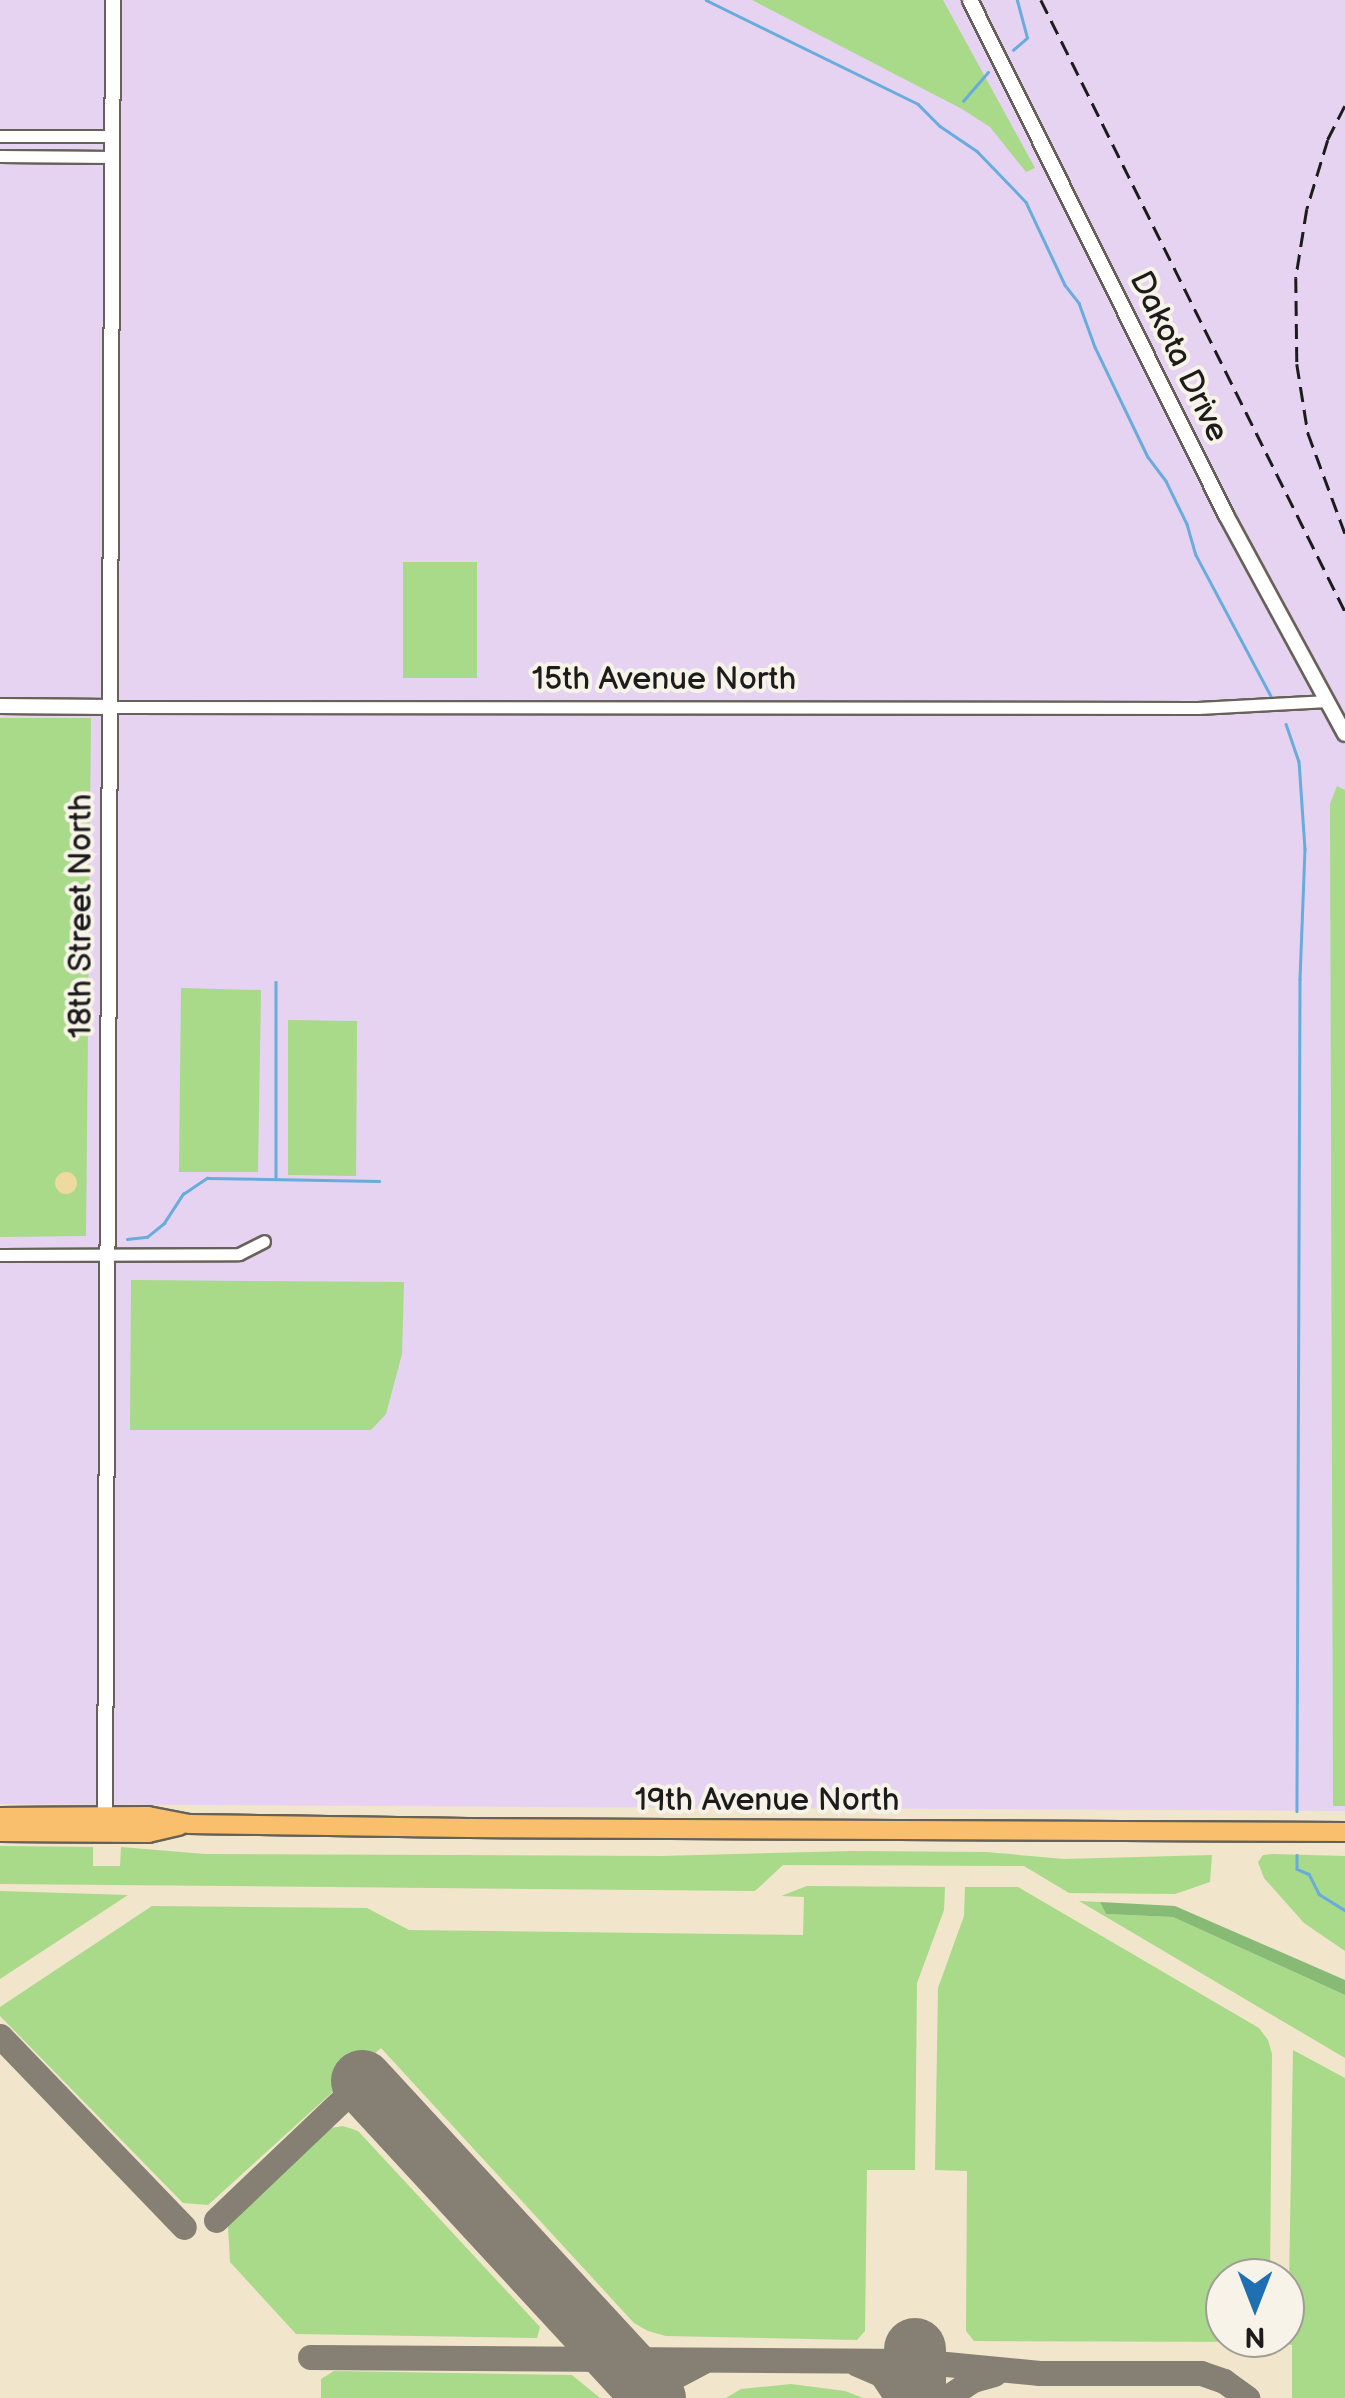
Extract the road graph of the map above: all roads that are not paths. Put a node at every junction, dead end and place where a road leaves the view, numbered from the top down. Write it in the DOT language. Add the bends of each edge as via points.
graph roads {
  1 [pos="113,0"];
  2 [pos="970,0"];
  3 [pos="0,136"];
  4 [pos="113,136"];
  5 [pos="0,156"];
  6 [pos="113,157"];
  7 [pos="1328,701"];
  8 [pos="0,706"];
  9 [pos="111,706"];
  10 [pos="1345,734"];
  11 [pos="264,1241"];
  12 [pos="0,1255"];
  13 [pos="107,1256"];
  14 [pos="0,1816"];
  15 [pos="105,1825"];
  16 [pos="0,1832"];
  17 [pos="1345,1832"];
  1 -- 4 [label="street, 18th Street North"];
  2 -- 7 [label="street, Dakota Drive" via="1226,515"];
  3 -- 4 [label="street"];
  4 -- 6 [label="street, 18th Street North"];
  5 -- 6 [label="street"];
  6 -- 9 [label="street, 18th Street North"];
  7 -- 9 [label="street, 15th Avenue North" via="1198,708"];
  7 -- 10 [label="street, Dakota Drive"];
  8 -- 9 [label="street, 15th Avenue North"];
  9 -- 13 [label="street, 18th Street North"];
  11 -- 13 [label="street" via="239,1254"];
  12 -- 13 [label="street"];
  13 -- 15 [label="street, 18th Street North"];
  14 -- 15 [label="main road, 19th Avenue North"];
  15 -- 16 [label="main road, 19th Avenue North"];
  15 -- 17 [label="main road, 19th Avenue North" via="148,1816 189,1824"];
}
